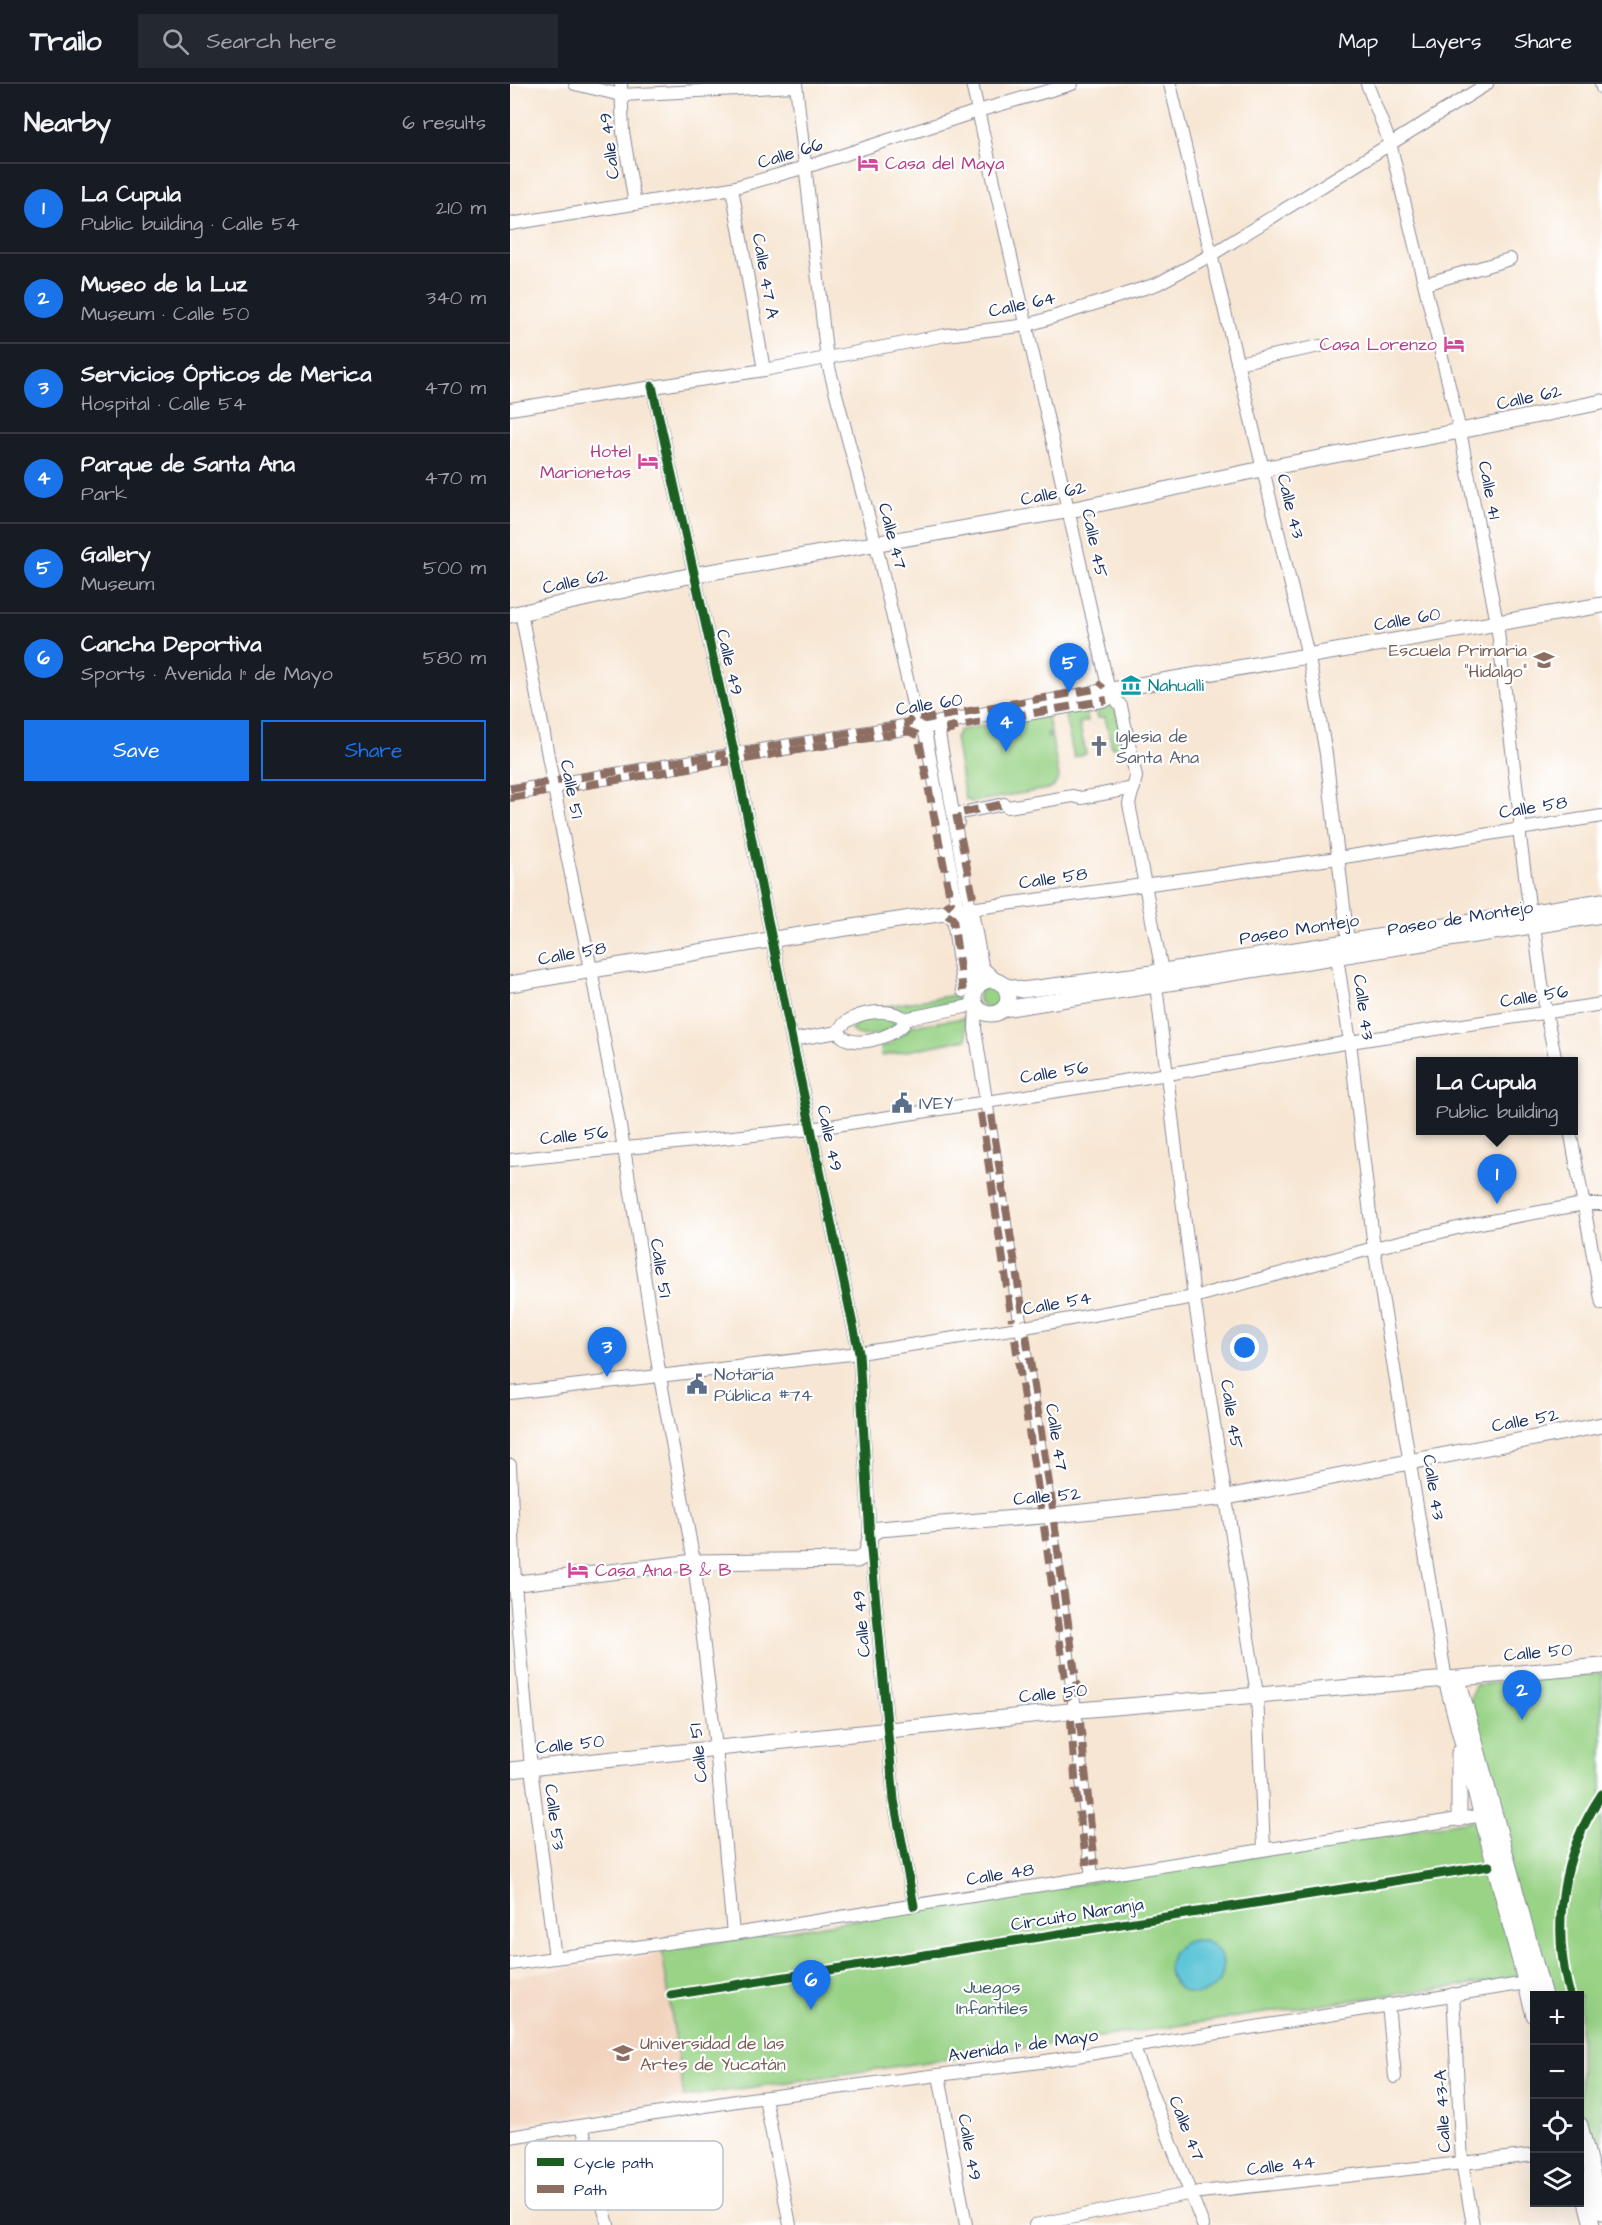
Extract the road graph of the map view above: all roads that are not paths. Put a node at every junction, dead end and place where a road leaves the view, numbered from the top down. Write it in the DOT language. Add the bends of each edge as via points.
graph roads {
  1 [pos="575,84"];
  2 [pos="972,84"];
  3 [pos="1072,84"];
  4 [pos="1170,84"];
  5 [pos="1367,84"];
  6 [pos="1487,84"];
  7 [pos="796,85"];
  8 [pos="621,89"];
  9 [pos="978,111"];
  10 [pos="1390,143"];
  11 [pos="806,167"];
  12 [pos="732,188"];
  13 [pos="634,204"];
  14 [pos="510,224"];
  15 [pos="1211,255"];
  16 [pos="1510,259"];
  17 [pos="1425,284"];
  18 [pos="1028,325"];
  19 [pos="1320,346"];
  20 [pos="827,360"];
  21 [pos="1237,363"];
  22 [pos="764,370"];
  23 [pos="652,386"];
  24 [pos="1602,402"];
  25 [pos="510,409"];
  26 [pos="1460,431"];
  27 [pos="1262,469"];
  28 [pos="1070,510"];
  29 [pos="876,545"];
  30 [pos="693,575"];
  31 [pos="1602,605"];
  32 [pos="515,614"];
  33 [pos="1497,623"];
  34 [pos="1308,656"];
  35 [pos="1106,691"];
  36 [pos="917,720"];
  37 [pos="948,728"];
  38 [pos="736,756"];
  39 [pos="554,786"];
  40 [pos="1134,788"];
  41 [pos="510,794"];
  42 [pos="1602,816"];
  43 [pos="1520,828"];
  44 [pos="1338,858"];
  45 [pos="959,878"];
  46 [pos="1146,884"];
  47 [pos="1602,902"];
  48 [pos="959,908"];
  49 [pos="1602,915"];
  50 [pos="1532,919"];
  51 [pos="773,939"];
  52 [pos="1348,941"];
  53 [pos="1337,957"];
  54 [pos="591,969"];
  55 [pos="1162,971"];
  56 [pos="999,983"];
  57 [pos="510,984"];
  58 [pos="1156,986"];
  59 [pos="972,998"];
  60 [pos="1602,1004"];
  61 [pos="1003,1009"];
  62 [pos="1546,1013"];
  63 [pos="904,1020"];
  64 [pos="838,1032"];
  65 [pos="792,1040"];
  66 [pos="1350,1042"];
  67 [pos="1555,1057"];
  68 [pos="1168,1074"];
  69 [pos="986,1110"];
  70 [pos="811,1129"];
  71 [pos="1570,1135"];
  72 [pos="624,1148"];
  73 [pos="510,1160"];
  74 [pos="1584,1204"];
  75 [pos="1602,1204"];
  76 [pos="1374,1248"];
  77 [pos="1194,1297"];
  78 [pos="1602,1304"];
  79 [pos="1019,1329"];
  80 [pos="860,1353"];
  81 [pos="660,1377"];
  82 [pos="510,1393"];
  83 [pos="1602,1425"];
  84 [pos="1409,1461"];
  85 [pos="510,1466"];
  86 [pos="1227,1497"];
  87 [pos="1048,1516"];
  88 [pos="870,1539"];
  89 [pos="694,1562"];
  90 [pos="513,1584"];
  91 [pos="1602,1666"];
  92 [pos="1452,1680"];
  93 [pos="1257,1694"];
  94 [pos="1075,1711"];
  95 [pos="887,1730"];
  96 [pos="1459,1731"];
  97 [pos="716,1748"];
  98 [pos="531,1768"];
  99 [pos="510,1770"];
  100 [pos="1488,1815"];
  101 [pos="1459,1819"];
  102 [pos="1264,1850"];
  103 [pos="1092,1869"];
  104 [pos="914,1906"];
  105 [pos="733,1934"];
  106 [pos="555,1958"];
  107 [pos="510,1964"];
  108 [pos="1536,1986"];
  109 [pos="1453,1994"];
  110 [pos="1388,2004"];
  111 [pos="1133,2046"];
  112 [pos="939,2075"];
  113 [pos="1395,2077"];
  114 [pos="765,2098"];
  115 [pos="582,2126"];
  116 [pos="510,2138"];
  117 [pos="586,2141"];
  118 [pos="1584,2152"];
  119 [pos="1530,2155"];
  120 [pos="1462,2162"];
  121 [pos="1192,2193"];
  122 [pos="1584,2194"];
  123 [pos="604,2210"];
  124 [pos="1602,2212"];
  125 [pos="608,2225"];
  126 [pos="790,2225"];
  127 [pos="966,2225"];
  128 [pos="1035,2225"];
  129 [pos="1203,2225"];
  130 [pos="1473,2225"];
  131 [pos="1592,2225"];
  1 -- 8 [label="street"];
  2 -- 9 [label="street, Calle 45"];
  3 -- 9 [label="street, Calle 66"];
  4 -- 15 [label="street, Calle 43"];
  5 -- 10 [label="street, Calle 41"];
  6 -- 10 [label="street, Calle 64"];
  7 -- 8 [label="street"];
  7 -- 11 [label="street, Calle 47"];
  8 -- 13 [label="street, Calle 49"];
  9 -- 11 [label="street, Calle 66"];
  9 -- 18 [label="street, Calle 45"];
  10 -- 15 [label="street, Calle 64"];
  10 -- 17 [label="street, Calle 41"];
  11 -- 12 [label="street, Calle 66"];
  11 -- 20 [label="street, Calle 47"];
  12 -- 13 [label="street, Calle 66"];
  12 -- 22 [label="street, Calle 47 A"];
  13 -- 14 [label="street, Calle 66"];
  15 -- 18 [label="street, Calle 64" via="1157,284"];
  15 -- 21 [label="street, Calle 43"];
  16 -- 17 [label="street"];
  17 -- 26 [label="street, Calle 41"];
  18 -- 20 [label="street, Calle 64" via="946,335"];
  18 -- 28 [label="street, Calle 45"];
  19 -- 21 [label="street"];
  20 -- 22 [label="street, Calle 64"];
  20 -- 29 [label="street, Calle 47"];
  21 -- 27 [label="street, Calle 43"];
  22 -- 23 [label="street, Calle 64"];
  23 -- 25 [label="street, Calle 64"];
  23 -- 30 [label="street, Calle 49"];
  24 -- 26 [label="main road, Calle 62"];
  26 -- 27 [label="main road, Calle 62"];
  26 -- 33 [label="street, Calle 41"];
  27 -- 28 [label="main road, Calle 62"];
  27 -- 34 [label="street, Calle 43"];
  28 -- 29 [label="main road, Calle 62"];
  28 -- 35 [label="street, Calle 45"];
  29 -- 30 [label="main road, Calle 62"];
  29 -- 36 [label="street, Calle 47"];
  30 -- 32 [label="main road, Calle 62"];
  30 -- 38 [label="street, Calle 49"];
  31 -- 33 [label="main road, Calle 60"];
  32 -- 39 [label="street, Calle 51"];
  33 -- 34 [label="main road, Calle 60"];
  33 -- 43 [label="street, Calle 41"];
  34 -- 35 [label="main road, Calle 60"];
  34 -- 44 [label="street, Calle 43" via="1326,754"];
  35 -- 36 [label="street" via="1099,688"];
  35 -- 37 [label="main road, Calle 60"];
  35 -- 40 [label="street, Calle 45" via="1121,706 1136,777"];
  36 -- 37 [label="main road, Calle 60"];
  36 -- 38 [label="main road, Calle 60"];
  36 -- 45 [label="street, Calle 47" via="926,736"];
  37 -- 45 [label="street, Calle 47" via="939,734"];
  38 -- 39 [label="main road, Calle 60"];
  38 -- 48 [label="street" via="910,731 918,735 951,902"];
  38 -- 51 [label="street, Calle 49"];
  39 -- 41 [label="main road, Calle 60"];
  39 -- 54 [label="street, Calle 51"];
  40 -- 46 [label="street, Calle 45" via="1129,804"];
  40 -- 48 [label="street" via="956,814"];
  42 -- 43 [label="street, Calle 58"];
  43 -- 44 [label="street, Calle 58"];
  43 -- 50 [label="street, Calle 41"];
  44 -- 46 [label="street, Calle 58"];
  44 -- 52 [label="street, Calle 43"];
  45 -- 48 [label="street, Calle 47"];
  46 -- 48 [label="street, Calle 58"];
  46 -- 55 [label="street, Calle 45"];
  47 -- 50 [label="main road, Paseo Montejo"];
  48 -- 51 [label="main road, Calle 58"];
  48 -- 56 [label="main road, Calle 47" via="981,968"];
  48 -- 59 [label="main road, Calle 47"];
  49 -- 50 [label="main road, Paseo de Montejo"];
  50 -- 52 [label="main road, Paseo Montejo"];
  50 -- 53 [label="main road, Paseo de Montejo"];
  50 -- 62 [label="street, Calle 41"];
  51 -- 54 [label="main road, Calle 58"];
  51 -- 65 [label="street, Calle 49"];
  52 -- 55 [label="main road, Paseo Montejo"];
  53 -- 58 [label="main road, Paseo de Montejo"];
  53 -- 66 [label="street, Calle 43"];
  54 -- 57 [label="main road, Calle 58"];
  54 -- 72 [label="street, Calle 51"];
  55 -- 56 [label="main road, Paseo Montejo" via="1022,990"];
  56 -- 59 [label="main road" via="982,983"];
  56 -- 61 [label="main road" via="1008,995"];
  58 -- 61 [label="main road, Paseo de Montejo"];
  58 -- 68 [label="street, Calle 45"];
  59 -- 61 [label="main road" via="982,1011 990,1014"];
  59 -- 63 [label="street" via="965,1007"];
  59 -- 69 [label="street, Calle 47"];
  60 -- 62 [label="street, Calle 56"];
  62 -- 66 [label="street, Calle 56"];
  62 -- 67 [label="street, Calle 41"];
  63 -- 64 [label="street" via="892,1013 864,1015 846,1022"];
  63 -- 64 [label="street" via="894,1033 872,1040 847,1039"];
  64 -- 65 [label="street"];
  65 -- 70 [label="street, Calle 49"];
  66 -- 68 [label="street, Calle 56"];
  66 -- 76 [label="street, Calle 43"];
  68 -- 69 [label="street, Calle 56"];
  68 -- 77 [label="street, Calle 45"];
  69 -- 70 [label="street, Calle 56"];
  69 -- 79 [label="street, Calle 47"];
  70 -- 72 [label="street, Calle 56"];
  70 -- 80 [label="street, Calle 49"];
  71 -- 74 [label="street"];
  72 -- 73 [label="street, Calle 56"];
  72 -- 81 [label="street, Calle 51"];
  74 -- 75 [label="street, Calle 54"];
  74 -- 76 [label="street, Calle 54"];
  74 -- 78 [label="street"];
  76 -- 77 [label="street, Calle 54"];
  76 -- 84 [label="street, Calle 43"];
  77 -- 79 [label="street, Calle 54"];
  77 -- 86 [label="street, Calle 45"];
  79 -- 80 [label="street, Calle 54"];
  79 -- 87 [label="street, Calle 47"];
  80 -- 81 [label="street, Calle 54"];
  80 -- 88 [label="street, Calle 49"];
  81 -- 82 [label="street, Calle 54"];
  81 -- 89 [label="street, Calle 51"];
  83 -- 84 [label="main road, Calle 52"];
  84 -- 86 [label="main road, Calle 52"];
  84 -- 92 [label="street, Calle 43"];
  85 -- 90 [label="street, Calle 53"];
  86 -- 87 [label="main road, Calle 52"];
  86 -- 93 [label="street, Calle 45"];
  87 -- 88 [label="main road, Calle 52" via="879,1528"];
  87 -- 94 [label="street, Calle 47"];
  88 -- 89 [label="main road, Calle 52" via="866,1555 857,1560"];
  88 -- 95 [label="street, Calle 49"];
  89 -- 90 [label="main road, Calle 52"];
  89 -- 97 [label="street, Calle 51"];
  90 -- 98 [label="street, Calle 53"];
  91 -- 92 [label="main road, Calle 50"];
  92 -- 93 [label="main road, Calle 50"];
  92 -- 96 [label="main road, Calle 43"];
  92 -- 100 [label="main road, Calle 43"];
  93 -- 94 [label="main road, Calle 50"];
  93 -- 102 [label="street, Calle 45"];
  94 -- 95 [label="main road, Calle 50"];
  94 -- 103 [label="street, Calle 47"];
  95 -- 97 [label="main road, Calle 50"];
  95 -- 104 [label="street, Calle 49" via="894,1800"];
  96 -- 100 [label="main road, Calle 43"];
  96 -- 101 [label="main road"];
  97 -- 98 [label="main road, Calle 50"];
  97 -- 105 [label="street, Calle 51"];
  98 -- 99 [label="main road, Calle 50"];
  98 -- 106 [label="street, Calle 53"];
  100 -- 101 [label="street, Calle 48"];
  100 -- 108 [label="main road, Calle 43"];
  101 -- 102 [label="street, Calle 48"];
  102 -- 103 [label="street, Calle 48"];
  103 -- 104 [label="street, Calle 48"];
  104 -- 105 [label="street, Calle 48"];
  105 -- 106 [label="street, Calle 48"];
  106 -- 107 [label="street, Calle 48"];
  108 -- 109 [label="street, Avenida 1° de Mayo"];
  109 -- 110 [label="street, Avenida 1° de Mayo"];
  109 -- 120 [label="street, Calle 43-A"];
  110 -- 111 [label="street, Avenida 1° de Mayo"];
  110 -- 113 [label="street"];
  111 -- 112 [label="street, Avenida 1° de Mayo"];
  111 -- 121 [label="street, Calle 47"];
  112 -- 114 [label="street, Avenida 1° de Mayo"];
  112 -- 127 [label="street, Calle 49"];
  114 -- 115 [label="street, Avenida 1° de Mayo"];
  114 -- 126 [label="street"];
  115 -- 116 [label="street, Avenida 1° de Mayo"];
  115 -- 117 [label="street"];
  118 -- 124 [label="main road"];
  119 -- 120 [label="street, Calle 44"];
  120 -- 121 [label="street, Calle 44"];
  120 -- 130 [label="street, Calle 43-A"];
  121 -- 128 [label="street, Calle 44"];
  121 -- 129 [label="street, Calle 47"];
  122 -- 131 [label="main road"];
  123 -- 125 [label="street"];
}
